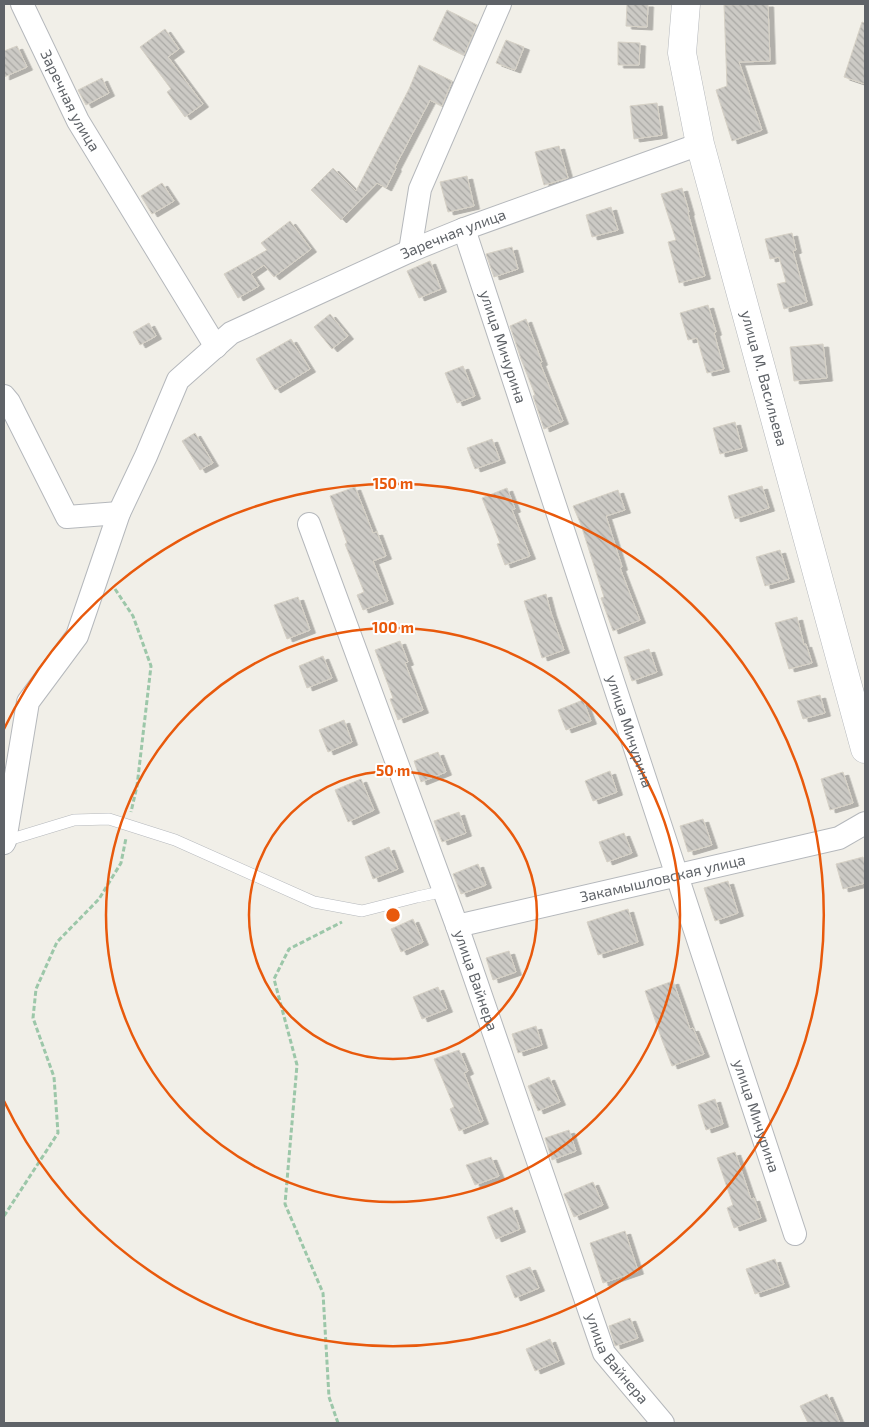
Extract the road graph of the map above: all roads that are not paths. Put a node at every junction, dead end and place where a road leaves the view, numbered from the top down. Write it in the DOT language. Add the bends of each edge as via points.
graph roads {
  1 [pos="22,4"];
  2 [pos="500,4"];
  3 [pos="686,4"];
  4 [pos="700,144"];
  5 [pos="464,229"];
  6 [pos="410,251"];
  7 [pos="216,347"];
  8 [pos="4,396"];
  9 [pos="119,513"];
  10 [pos="309,524"];
  11 [pos="865,749"];
  12 [pos="865,823"];
  13 [pos="4,842"];
  14 [pos="677,875"];
  15 [pos="445,891"];
  16 [pos="457,926"];
  17 [pos="795,1234"];
  18 [pos="663,1423"];
  1 -- 7 [label="street, Заречная улица" via="78,121"];
  2 -- 6 [label="street" via="420,189"];
  3 -- 4 [label="street, улица М. Васильева" via="682,53"];
  4 -- 5 [label="street, Заречная улица"];
  4 -- 11 [label="street, улица М. Васильева"];
  5 -- 6 [label="street, Заречная улица"];
  5 -- 14 [label="street, улица Мичурина"];
  6 -- 7 [label="street, Заречная улица" via="231,333"];
  7 -- 9 [label="street, Заречная улица" via="178,380"];
  8 -- 9 [label="street" via="67,517"];
  9 -- 13 [label="street, Заречная улица" via="77,636 28,702"];
  10 -- 15 [label="street, улица Вайнера"];
  12 -- 14 [label="street, Закамышловская улица" via="839,838"];
  13 -- 15 [label="lane" via="74,820 108,819 176,840 314,902 362,912"];
  14 -- 16 [label="street, Закамышловская улица"];
  14 -- 17 [label="street, улица Мичурина"];
  15 -- 16 [label="street, улица Вайнера"];
  16 -- 18 [label="street, улица Вайнера" via="604,1353"];
}
